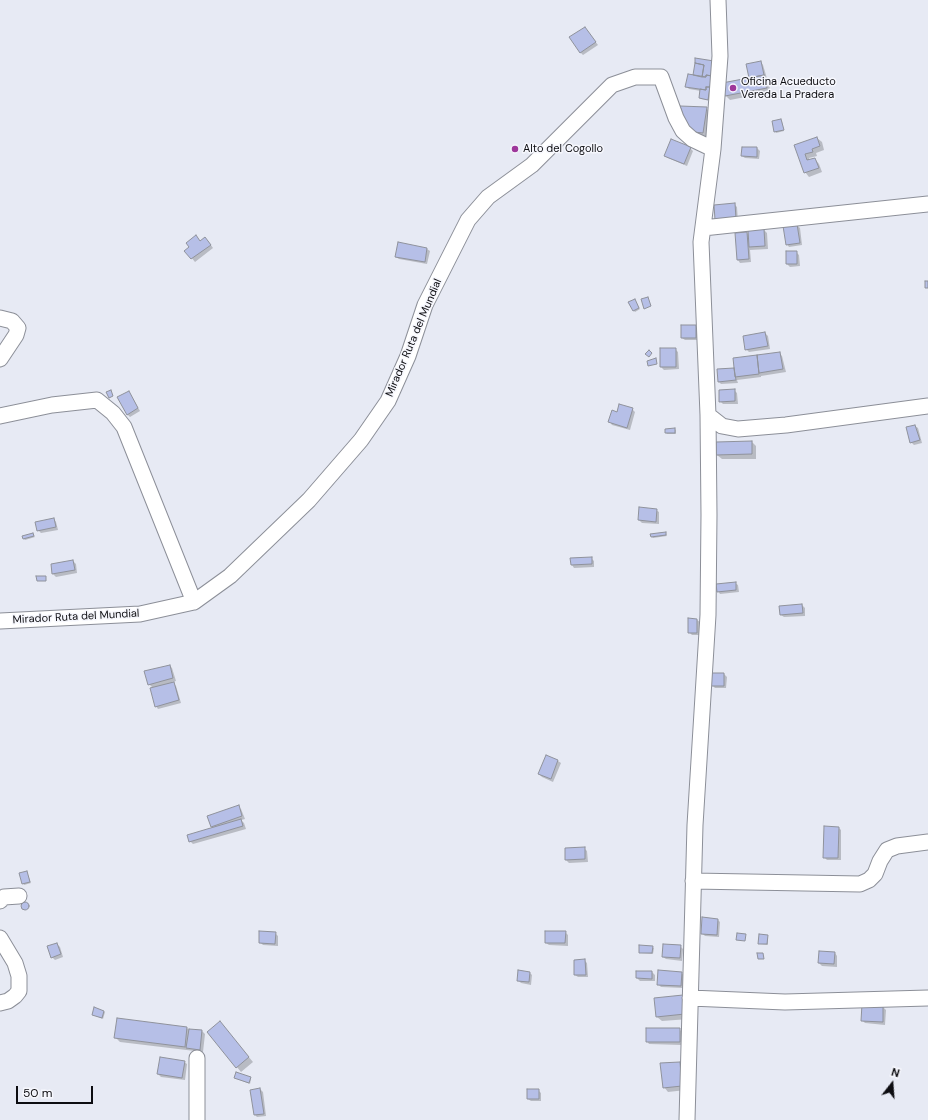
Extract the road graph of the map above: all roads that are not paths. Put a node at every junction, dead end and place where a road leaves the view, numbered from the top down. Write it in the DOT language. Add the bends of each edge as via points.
graph roads {
  1 [pos="718,0"];
  2 [pos="713,149"];
  3 [pos="928,204"];
  4 [pos="703,228"];
  5 [pos="0,318"];
  6 [pos="0,358"];
  7 [pos="928,406"];
  8 [pos="708,415"];
  9 [pos="0,416"];
  10 [pos="194,602"];
  11 [pos="0,621"];
  12 [pos="928,842"];
  13 [pos="693,881"];
  14 [pos="18,896"];
  15 [pos="0,901"];
  16 [pos="0,938"];
  17 [pos="690,998"];
  18 [pos="928,998"];
  19 [pos="0,1003"];
  20 [pos="197,1058"];
  21 [pos="197,1120"];
  22 [pos="687,1120"];
  1 -- 2 [label="street" via="720,56"];
  2 -- 4 [label="street"];
  2 -- 10 [label="street, Mirador Ruta del Mundial" via="692,139 683,131 661,77 635,77 612,86 532,165 488,197 468,220 425,305 408,356 388,401 361,440 309,500 230,576"];
  3 -- 4 [label="street"];
  4 -- 8 [label="street" via="701,242"];
  5 -- 6 [label="street" via="12,321 18,328"];
  7 -- 8 [label="street" via="738,429 722,426"];
  8 -- 13 [label="street" via="708,615"];
  9 -- 10 [label="street" via="52,405 97,400 113,413 124,427"];
  10 -- 11 [label="street, Mirador Ruta del Mundial" via="140,614"];
  12 -- 13 [label="street" via="897,846 887,850 875,874 860,884"];
  13 -- 17 [label="street"];
  14 -- 15 [label="street" via="4,897"];
  16 -- 19 [label="street" via="15,963 19,976 19,991 8,1001"];
  17 -- 18 [label="street" via="785,1002"];
  17 -- 22 [label="street"];
  20 -- 21 [label="street"];
}
